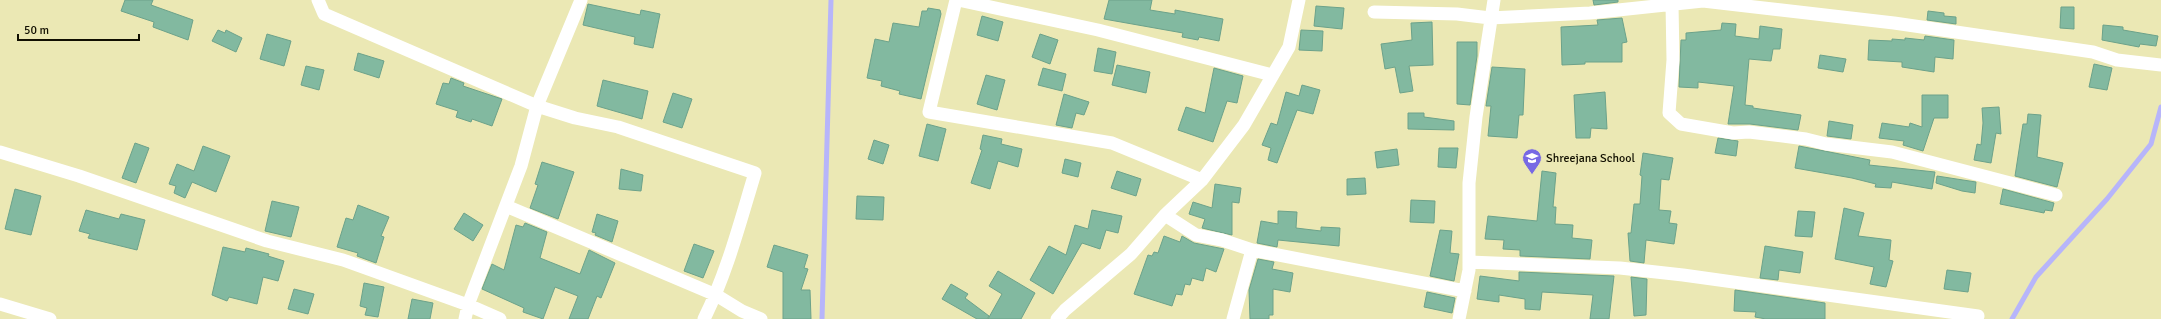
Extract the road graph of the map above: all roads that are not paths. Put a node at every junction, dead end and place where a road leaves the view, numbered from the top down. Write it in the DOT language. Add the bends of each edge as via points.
graph roads {
  1 [pos="318,0"];
  2 [pos="581,0"];
  3 [pos="957,0"];
  4 [pos="1299,0"];
  5 [pos="1494,0"];
  6 [pos="1672,4"];
  7 [pos="1374,12"];
  8 [pos="1490,18"];
  9 [pos="2160,65"];
  10 [pos="1272,75"];
  11 [pos="537,106"];
  12 [pos="0,152"];
  13 [pos="1202,180"];
  14 [pos="2056,195"];
  15 [pos="506,206"];
  16 [pos="1165,215"];
  17 [pos="1252,250"];
  18 [pos="1469,262"];
  19 [pos="1465,291"];
  20 [pos="716,295"];
  21 [pos="0,304"];
  22 [pos="468,305"];
  23 [pos="1978,316"];
  24 [pos="50,319"];
  25 [pos="465,319"];
  26 [pos="500,319"];
  27 [pos="704,319"];
  28 [pos="761,319"];
  29 [pos="1057,319"];
  30 [pos="1233,319"];
  31 [pos="1458,319"];
  1 -- 11 [label="street" via="324,14"];
  2 -- 11 [label="street"];
  3 -- 10 [label="street" via="1098,30"];
  3 -- 13 [label="street" via="929,112 1112,143"];
  4 -- 10 [label="street" via="1289,47"];
  5 -- 8 [label="street"];
  6 -- 8 [label="street" via="1590,13"];
  6 -- 9 [label="street" via="1703,1 1894,23 2093,52 2117,60"];
  6 -- 14 [label="street" via="1669,113 1681,124 1733,133 1749,132 1892,152"];
  7 -- 8 [label="street" via="1457,14"];
  8 -- 18 [label="street" via="1469,183"];
  10 -- 13 [label="street" via="1244,125"];
  11 -- 15 [label="street" via="521,166"];
  11 -- 20 [label="street" via="575,118 618,127 755,173"];
  12 -- 22 [label="street" via="79,176 267,241 343,260"];
  13 -- 16 [label="street"];
  15 -- 20 [label="street"];
  15 -- 22 [label="street"];
  16 -- 17 [label="street" via="1196,235"];
  16 -- 29 [label="street" via="1130,254"];
  17 -- 19 [label="street"];
  17 -- 30 [label="street"];
  18 -- 19 [label="street"];
  18 -- 23 [label="street" via="1620,268"];
  19 -- 31 [label="street"];
  20 -- 27 [label="street"];
  20 -- 28 [label="street"];
  21 -- 24 [label="street"];
  22 -- 25 [label="street"];
  22 -- 26 [label="street"];
}
